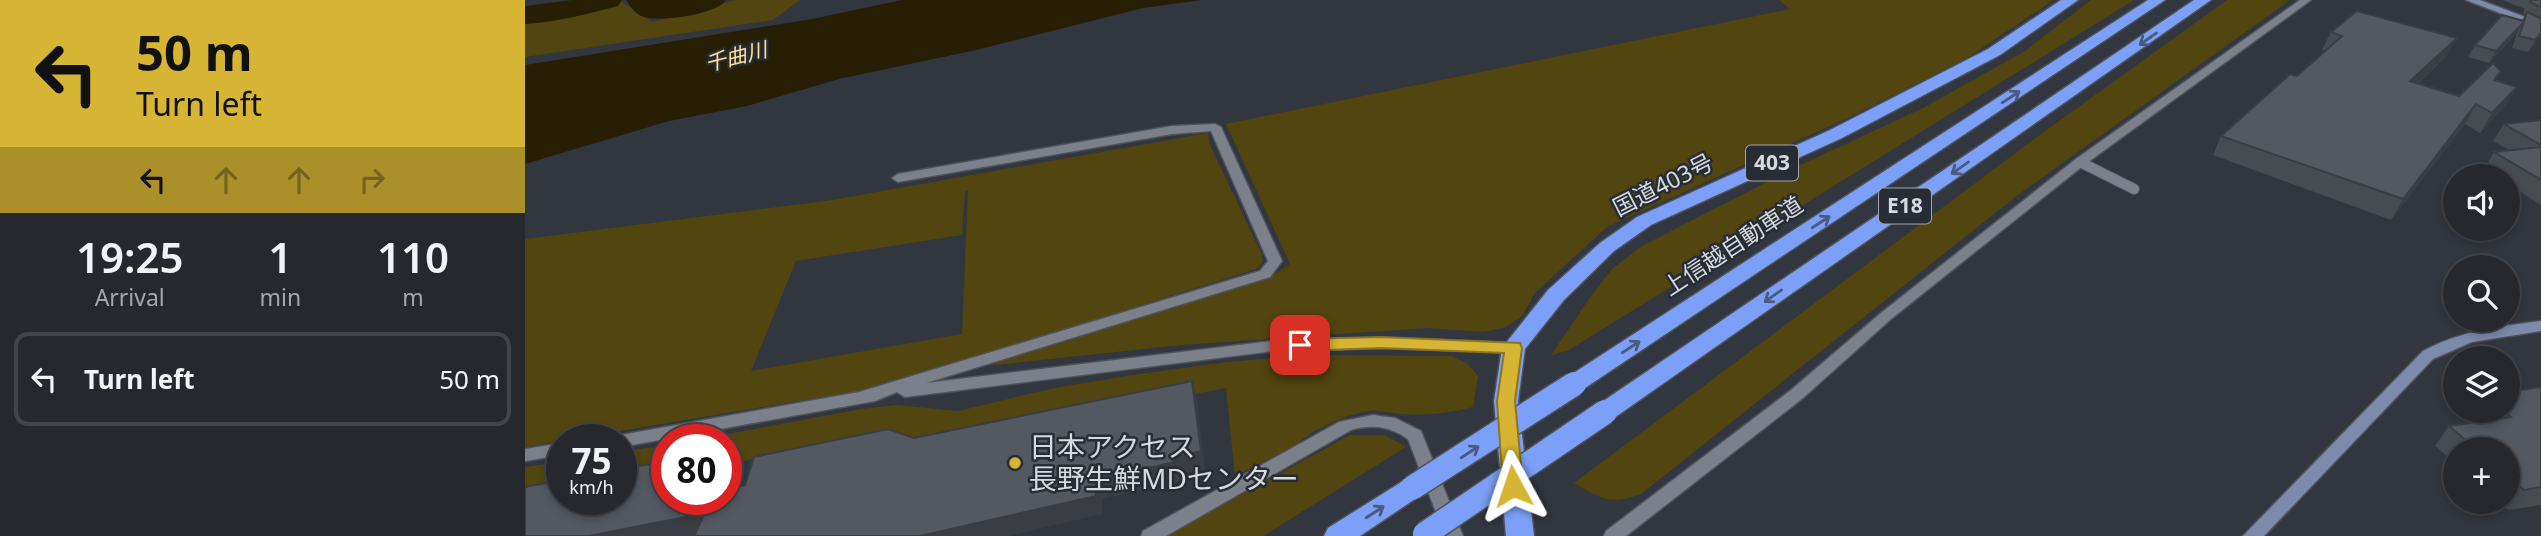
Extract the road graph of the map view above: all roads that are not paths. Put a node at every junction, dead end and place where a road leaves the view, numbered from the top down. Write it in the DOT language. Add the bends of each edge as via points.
graph roads {
  1 [pos="2071,0"];
  2 [pos="2158,0"];
  3 [pos="2204,0"];
  4 [pos="2306,0"];
  5 [pos="2471,0"];
  6 [pos="2541,26"];
  7 [pos="2080,162"];
  8 [pos="898,178"];
  9 [pos="2134,189"];
  10 [pos="2541,326"];
  11 [pos="1514,348"];
  12 [pos="865,396"];
  13 [pos="637,438"];
  14 [pos="546,452"];
  15 [pos="525,455"];
  16 [pos="1424,535"];
  17 [pos="1150,536"];
  18 [pos="1338,536"];
  19 [pos="1454,536"];
  20 [pos="1520,536"];
  21 [pos="1613,536"];
  22 [pos="2252,536"];
  1 -- 11 [label="highway, 国道403号 / 403" via="1994,52 1836,134 1644,221 1607,247 1556,295"];
  18 -- 2 [label="highway, 上信越自動車道 / E18, one-way, bridge"];
  3 -- 16 [label="highway, E18, one-way, bridge"];
  4 -- 7 [label="street"];
  5 -- 6 [label="street"];
  7 -- 9 [label="lane"];
  7 -- 21 [label="street" via="1797,394"];
  8 -- 12 [label="street" via="1172,130 1215,127 1275,261 1265,274"];
  10 -- 22 [label="street" via="2468,337 2428,355"];
  11 -- 12 [label="street" via="1381,342 1273,346"];
  11 -- 20 [label="highway, 国道403号 / 403" via="1506,401"];
  12 -- 13 [label="street"];
  14 -- 15 [label="street"];
  17 -- 19 [label="street" via="1345,426 1367,419 1401,425 1415,435"];
}
